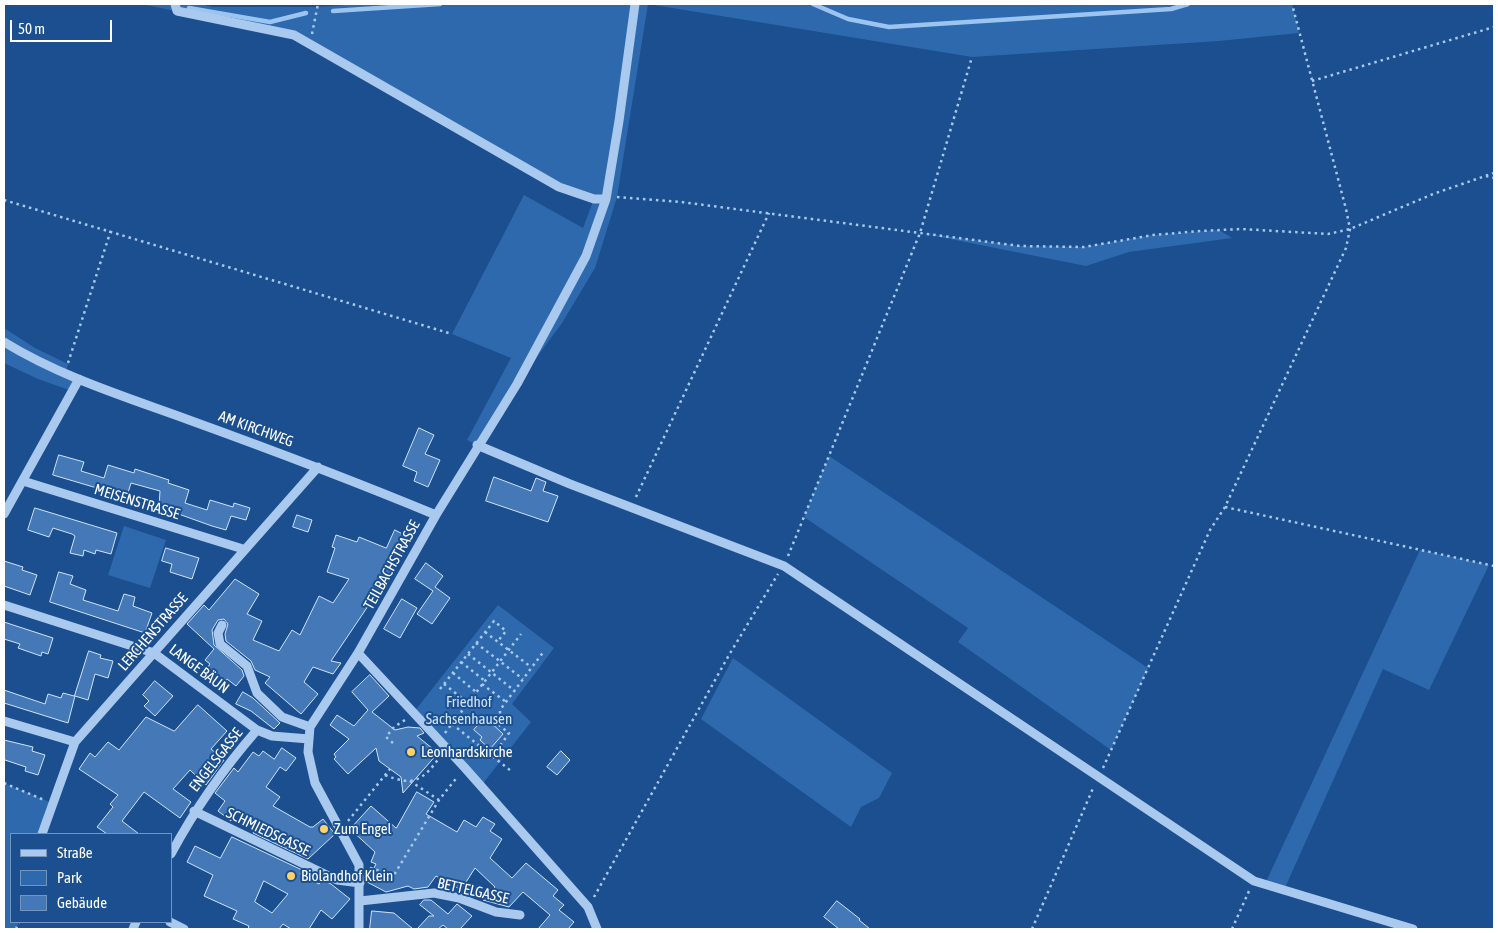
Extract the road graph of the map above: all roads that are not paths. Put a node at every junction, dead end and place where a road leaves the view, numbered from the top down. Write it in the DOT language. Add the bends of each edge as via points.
graph roads {
  1 [pos="175,4"];
  2 [pos="634,4"];
  3 [pos="606,199"];
  4 [pos="4,342"];
  5 [pos="79,380"];
  6 [pos="477,445"];
  7 [pos="318,467"];
  8 [pos="23,481"];
  9 [pos="4,514"];
  10 [pos="436,515"];
  11 [pos="243,549"];
  12 [pos="4,605"];
  13 [pos="222,625"];
  14 [pos="154,652"];
  15 [pos="358,652"];
  16 [pos="4,721"];
  17 [pos="310,728"];
  18 [pos="257,730"];
  19 [pos="309,739"];
  20 [pos="75,742"];
  21 [pos="194,811"];
  22 [pos="42,833"];
  23 [pos="172,852"];
  24 [pos="360,883"];
  25 [pos="360,901"];
  26 [pos="520,915"];
  27 [pos="172,923"];
  28 [pos="184,929"];
  29 [pos="360,929"];
  30 [pos="597,929"];
  31 [pos="1413,929"];
  1 -- 3 [label="street" via="177,11 294,36 559,187 594,199"];
  2 -- 3 [label="street, TEILBACHSTRASSE" via="620,121"];
  3 -- 6 [label="street, TEILBACHSTRASSE" via="580,269 522,376"];
  4 -- 5 [label="street, AM KIRCHWEG" via="28,357"];
  5 -- 7 [label="street, AM KIRCHWEG"];
  5 -- 8 [label="street"];
  6 -- 10 [label="street, TEILBACHSTRASSE"];
  6 -- 31 [label="street" via="784,566 1254,881"];
  7 -- 10 [label="street, AM KIRCHWEG"];
  7 -- 11 [label="street, LERCHENSTRASSE"];
  8 -- 9 [label="street"];
  8 -- 11 [label="street, MEISENSTRASSE"];
  10 -- 15 [label="street, TEILBACHSTRASSE"];
  11 -- 14 [label="street, LERCHENSTRASSE"];
  12 -- 14 [label="street, LANGE BÄUN"];
  13 -- 17 [label="street" via="218,632 220,644 247,666 257,692 282,717"];
  14 -- 18 [label="street, LANGE BÄUN"];
  14 -- 20 [label="street, LERCHENSTRASSE"];
  15 -- 17 [label="street, TEILBACHSTRASSE"];
  15 -- 30 [label="street" via="588,907"];
  16 -- 20 [label="street"];
  17 -- 19 [label="street, TEILBACHSTRASSE"];
  18 -- 19 [label="street, ENGELSGASSE" via="272,736"];
  18 -- 21 [label="street, ENGELSGASSE" via="228,763"];
  19 -- 24 [label="street, TEILBACHSTRASSE" via="308,752 315,783 359,865"];
  20 -- 22 [label="street, LERCHENSTRASSE"];
  21 -- 23 [label="street, ENGELSGASSE"];
  21 -- 24 [label="street, SCHMIEDSGASSE" via="337,880"];
  24 -- 25 [label="street, TEILBACHSTRASSE"];
  25 -- 26 [label="street, BETTELGASSE" via="434,893 459,898 496,912"];
  25 -- 29 [label="street, TEILBACHSTRASSE"];
  27 -- 28 [label="street"];
}
